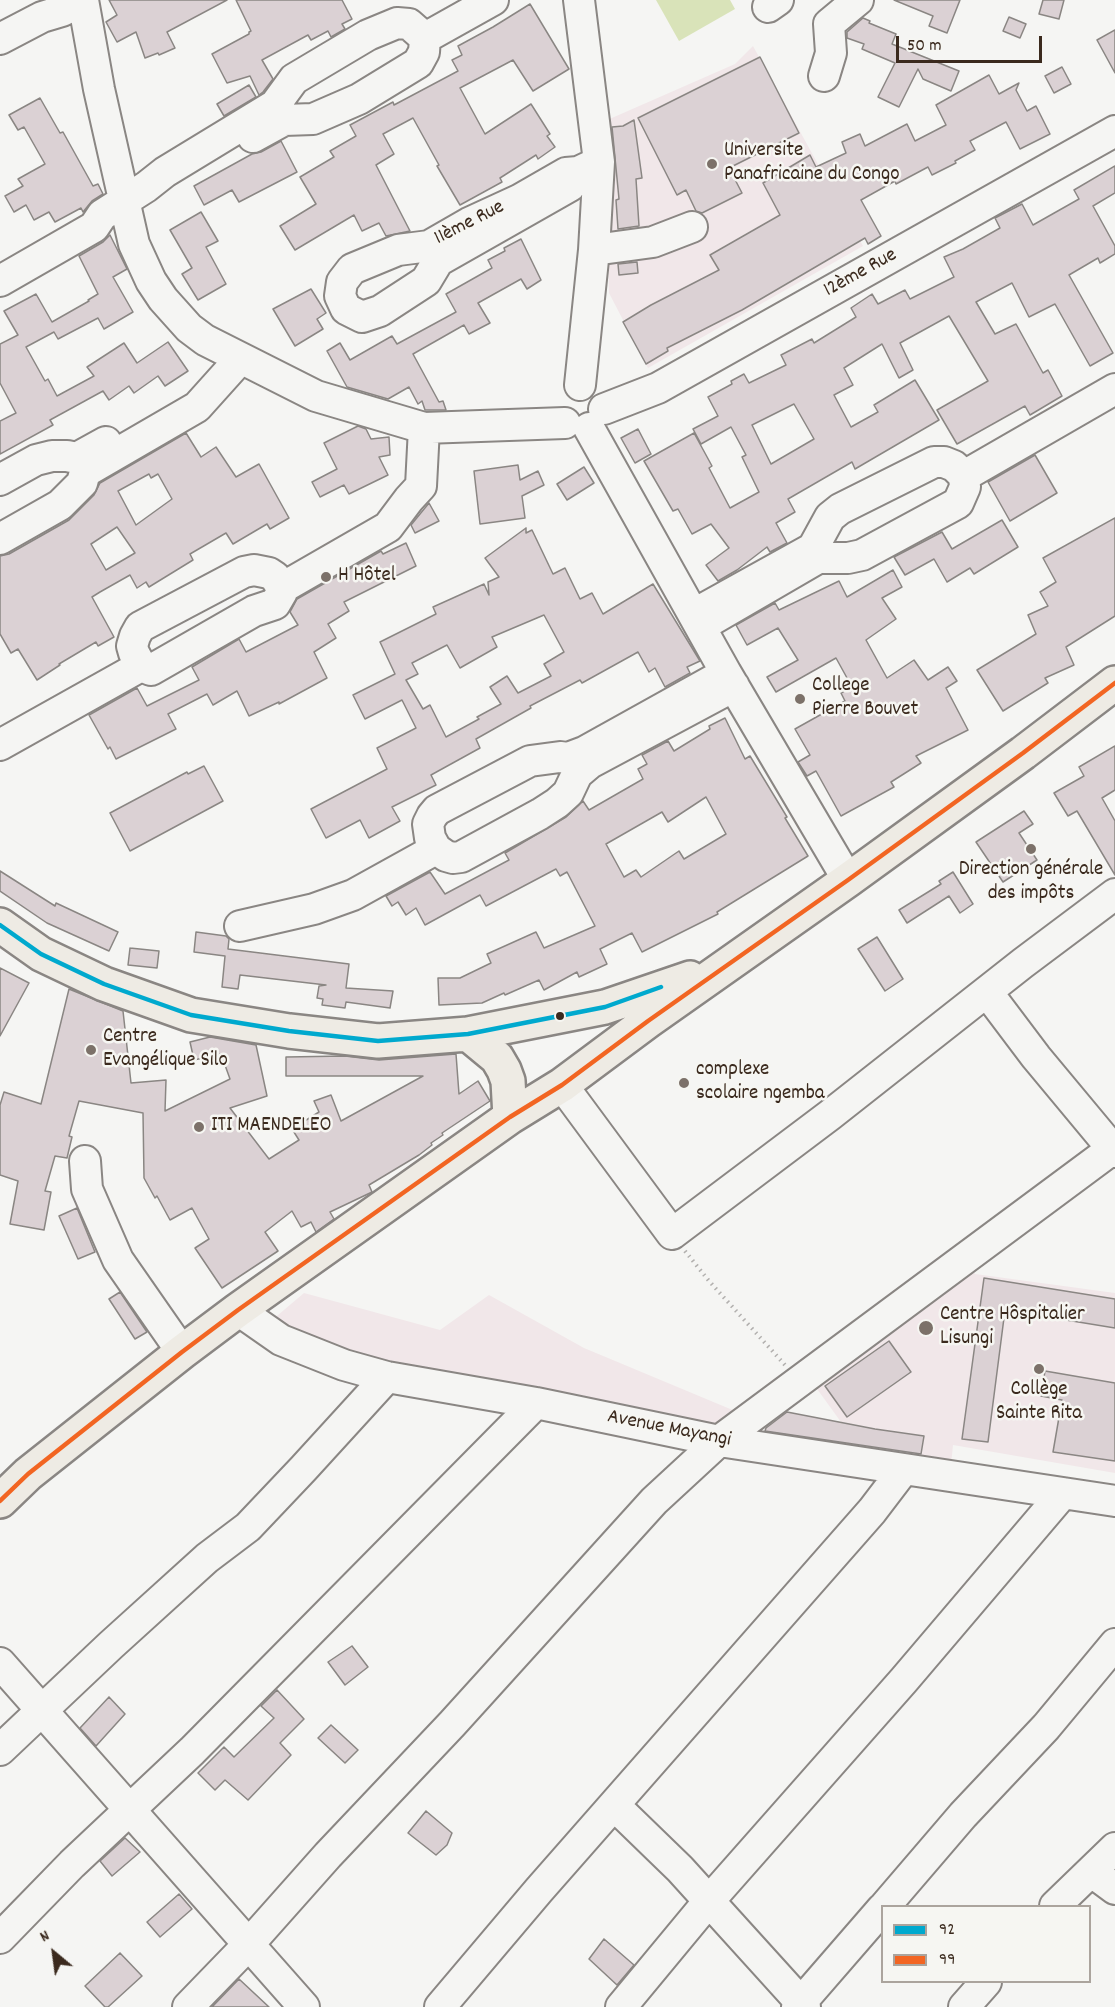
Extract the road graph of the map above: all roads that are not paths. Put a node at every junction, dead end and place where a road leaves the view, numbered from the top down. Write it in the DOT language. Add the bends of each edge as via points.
graph roads {
  1 [pos="493,0"];
  2 [pos="579,0"];
  3 [pos="858,0"];
  4 [pos="62,11"];
  5 [pos="425,38"];
  6 [pos="0,39"];
  7 [pos="0,54"];
  8 [pos="824,76"];
  9 [pos="280,113"];
  10 [pos="1115,131"];
  11 [pos="588,167"];
  12 [pos="124,201"];
  13 [pos="692,227"];
  14 [pos="594,250"];
  15 [pos="434,253"];
  16 [pos="0,258"];
  17 [pos="0,281"];
  18 [pos="241,358"];
  19 [pos="580,385"];
  20 [pos="1115,389"];
  21 [pos="586,420"];
  22 [pos="417,426"];
  23 [pos="81,465"];
  24 [pos="964,476"];
  25 [pos="0,480"];
  26 [pos="0,538"];
  27 [pos="816,553"];
  28 [pos="278,583"];
  29 [pos="697,620"];
  30 [pos="138,659"];
  31 [pos="730,679"];
  32 [pos="1115,682"];
  33 [pos="0,726"];
  34 [pos="0,745"];
  35 [pos="573,766"];
  36 [pos="433,844"];
  37 [pos="357,879"];
  38 [pos="848,880"];
  39 [pos="1115,894"];
  40 [pos="0,925"];
  41 [pos="240,926"];
  42 [pos="726,966"];
  43 [pos="987,992"];
  44 [pos="468,1034"];
  45 [pos="562,1084"];
  46 [pos="510,1117"];
  47 [pos="1113,1151"];
  48 [pos="85,1161"];
  49 [pos="238,1310"];
  50 [pos="182,1352"];
  51 [pos="387,1377"];
  52 [pos="536,1403"];
  53 [pos="719,1441"];
  54 [pos="904,1469"];
  55 [pos="1063,1493"];
  56 [pos="0,1501"];
  57 [pos="1115,1501"];
  58 [pos="1115,1644"];
  59 [pos="0,1663"];
  60 [pos="42,1711"];
  61 [pos="0,1750"];
  62 [pos="614,1805"];
  63 [pos="129,1810"];
  64 [pos="1115,1848"];
  65 [pos="1103,1881"];
  66 [pos="708,1902"];
  67 [pos="887,1905"];
  68 [pos="1057,1905"];
  69 [pos="881,1912"];
  70 [pos="0,1938"];
  71 [pos="248,1946"];
  72 [pos="985,1983"];
  73 [pos="801,2006"];
  74 [pos="188,2007"];
  75 [pos="304,2007"];
  76 [pos="440,2007"];
  77 [pos="621,2007"];
  78 [pos="964,2007"];
  1 -- 5 [label="street"];
  2 -- 11 [label="street"];
  3 -- 8 [label="street" via="830,24 831,52"];
  4 -- 6 [label="street"];
  4 -- 7 [label="street" via="46,28"];
  4 -- 12 [label="street, 12ème Rue" via="83,0"];
  5 -- 9 [label="street" via="418,63 359,99 313,120"];
  5 -- 9 [label="street" via="409,24 396,23 368,35 294,79"];
  9 -- 12 [label="street" via="172,183"];
  10 -- 21 [label="street, 12ème Rue" via="658,388"];
  11 -- 14 [label="street"];
  11 -- 15 [label="street" via="570,186"];
  12 -- 16 [label="street" via="89,213"];
  12 -- 17 [label="street" via="94,227"];
  12 -- 18 [label="street, 12ème Rue" via="134,244 162,299 205,340"];
  13 -- 14 [label="street" via="653,242"];
  14 -- 19 [label="street"];
  15 -- 15 [label="street, 11ème Rue" via="426,281 380,311 362,317 346,309 340,296 342,282 352,269 398,250"];
  18 -- 22 [label="street, 12ème Rue" via="316,396"];
  18 -- 23 [label="street" via="197,407"];
  19 -- 21 [label="street" via="592,387 601,396"];
  19 -- 21 [label="street" via="568,389 560,399 559,412"];
  20 -- 24 [label="street"];
  21 -- 22 [label="street, 12ème Rue"];
  21 -- 29 [label="street"];
  22 -- 28 [label="street" via="422,486 388,527"];
  23 -- 25 [label="street" via="67,456 52,456 36,460"];
  23 -- 26 [label="street" via="82,483 60,505"];
  24 -- 27 [label="street" via="965,487 958,503 862,555 848,558"];
  24 -- 27 [label="street" via="954,466 934,462 840,509 830,517"];
  27 -- 29 [label="street"];
  28 -- 30 [label="street" via="282,592 275,604 254,611 150,670"];
  28 -- 30 [label="street" via="263,572 244,572 140,627 132,646"];
  29 -- 31 [label="street"];
  30 -- 33 [label="street"];
  30 -- 34 [label="street"];
  31 -- 35 [label="street" via="590,763"];
  31 -- 38 [label="street"];
  32 -- 38 [label="highway"];
  35 -- 36 [label="street" via="568,793 540,814 461,856 446,856"];
  35 -- 36 [label="street" via="560,757 530,760 437,810 428,824"];
  36 -- 37 [label="street"];
  36 -- 41 [label="street" via="353,895 314,909"];
  38 -- 42 [label="highway"];
  39 -- 43 [label="street"];
  40 -- 44 [label="highway" via="41,954 104,984 191,1015 378,1041"];
  42 -- 44 [label="highway" via="605,1007"];
  42 -- 45 [label="highway"];
  43 -- 45 [label="street" via="672,1234"];
  43 -- 47 [label="street"];
  44 -- 46 [label="highway" via="497,1058 504,1070"];
  45 -- 46 [label="highway"];
  46 -- 49 [label="highway"];
  47 -- 53 [label="street"];
  48 -- 50 [label="street" via="87,1190 118,1260"];
  49 -- 50 [label="highway"];
  49 -- 51 [label="street, Avenue Mayangi" via="281,1340"];
  50 -- 56 [label="highway" via="28,1474"];
  51 -- 52 [label="street, Avenue Mayangi"];
  51 -- 60 [label="street" via="248,1527 207,1558"];
  52 -- 53 [label="street, Avenue Mayangi"];
  52 -- 63 [label="street"];
  53 -- 54 [label="street, Avenue Mayangi"];
  53 -- 71 [label="street" via="654,1501"];
  54 -- 55 [label="street, Avenue Mayangi"];
  54 -- 62 [label="street" via="872,1511"];
  55 -- 57 [label="street, Avenue Mayangi"];
  55 -- 66 [label="street"];
  58 -- 67 [label="street"];
  59 -- 60 [label="street"];
  60 -- 61 [label="street"];
  60 -- 63 [label="street"];
  62 -- 66 [label="street"];
  62 -- 76 [label="street"];
  63 -- 70 [label="street"];
  63 -- 71 [label="street"];
  64 -- 65 [label="street"];
  65 -- 68 [label="street"];
  66 -- 73 [label="street"];
  66 -- 77 [label="street"];
  69 -- 73 [label="street"];
  71 -- 74 [label="street"];
  71 -- 75 [label="street"];
  72 -- 78 [label="street"];
}
